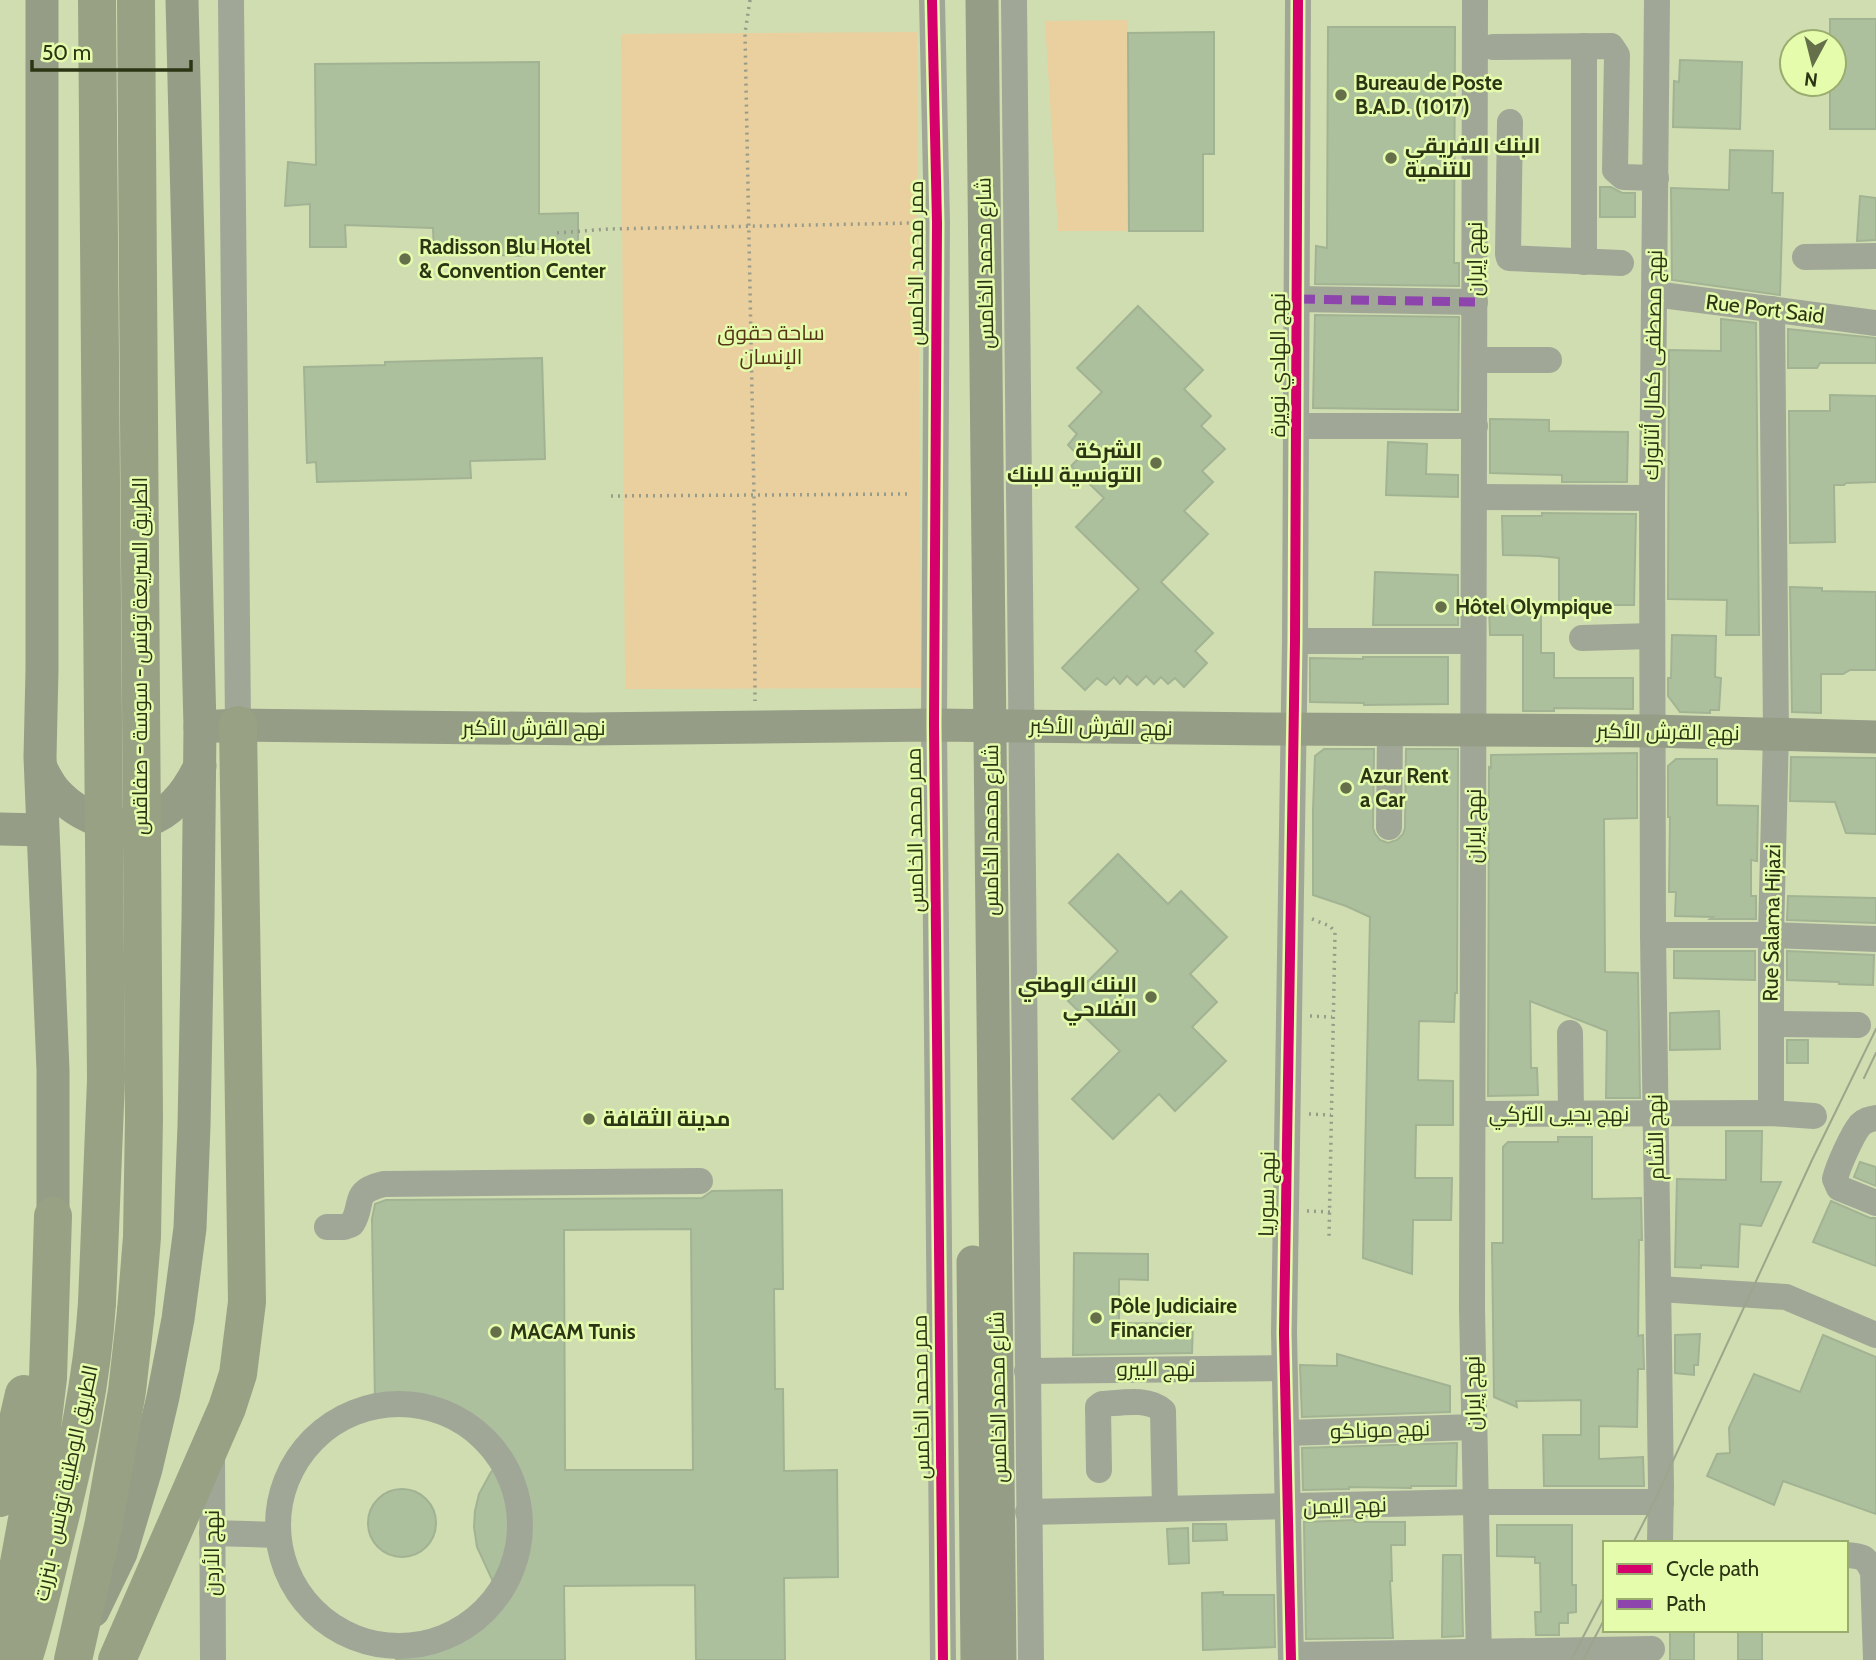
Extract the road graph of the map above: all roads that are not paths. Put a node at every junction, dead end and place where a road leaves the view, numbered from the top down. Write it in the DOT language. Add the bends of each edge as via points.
graph roads {
  1 [pos="42,0"];
  2 [pos="97,0"];
  3 [pos="136,0"];
  4 [pos="182,0"];
  5 [pos="231,0"];
  6 [pos="932,0"];
  7 [pos="960,0"];
  8 [pos="982,0"];
  9 [pos="1014,0"];
  10 [pos="1298,0"];
  11 [pos="1475,0"];
  12 [pos="1657,0"];
  13 [pos="1584,46"];
  14 [pos="1493,47"];
  15 [pos="1510,122"];
  16 [pos="1656,178"];
  17 [pos="1876,256"];
  18 [pos="1805,257"];
  19 [pos="1584,261"];
  20 [pos="1620,264"];
  21 [pos="1654,294"];
  22 [pos="1297,299"];
  23 [pos="1475,302"];
  24 [pos="1772,309"];
  25 [pos="1876,323"];
  26 [pos="1475,360"];
  27 [pos="1549,360"];
  28 [pos="1297,426"];
  29 [pos="1475,426"];
  30 [pos="1474,497"];
  31 [pos="1652,498"];
  32 [pos="1652,636"];
  33 [pos="1582,638"];
  34 [pos="1295,641"];
  35 [pos="1472,641"];
  36 [pos="239,725"];
  37 [pos="933,725"];
  38 [pos="993,726"];
  39 [pos="200,727"];
  40 [pos="1293,729"];
  41 [pos="1390,730"];
  42 [pos="1474,731"];
  43 [pos="1653,731"];
  44 [pos="1776,733"];
  45 [pos="1876,737"];
  46 [pos="200,766"];
  47 [pos="41,768"];
  48 [pos="1389,827"];
  49 [pos="0,829"];
  50 [pos="42,830"];
  51 [pos="1653,935"];
  52 [pos="1772,935"];
  53 [pos="1876,939"];
  54 [pos="1771,1024"];
  55 [pos="1858,1025"];
  56 [pos="1570,1032"];
  57 [pos="1572,1113"];
  58 [pos="1656,1113"];
  59 [pos="1771,1113"];
  60 [pos="1473,1114"];
  61 [pos="1814,1116"];
  62 [pos="1871,1119"];
  63 [pos="700,1181"];
  64 [pos="1876,1203"];
  65 [pos="53,1216"];
  66 [pos="327,1227"];
  67 [pos="1659,1289"];
  68 [pos="97,1303"];
  69 [pos="136,1311"];
  70 [pos="1876,1335"];
  71 [pos="1284,1368"];
  72 [pos="1027,1371"];
  73 [pos="1474,1427"];
  74 [pos="1286,1433"];
  75 [pos="212,1446"];
  76 [pos="1099,1470"];
  77 [pos="0,1498"];
  78 [pos="1475,1502"];
  79 [pos="1661,1502"];
  80 [pos="1289,1507"];
  81 [pos="1165,1509"];
  82 [pos="1028,1512"];
  83 [pos="212,1533"];
  84 [pos="278,1535"];
  85 [pos="1660,1541"];
  86 [pos="1848,1555"];
  87 [pos="1652,1646"];
  88 [pos="0,1649"];
  89 [pos="75,1653"];
  90 [pos="1479,1656"];
  91 [pos="1291,1658"];
  92 [pos="23,1660"];
  93 [pos="117,1660"];
  94 [pos="213,1660"];
  95 [pos="943,1660"];
  96 [pos="977,1660"];
  97 [pos="1000,1660"];
  98 [pos="1031,1660"];
  99 [pos="1876,1660"];
  1 -- 47 [label="main road"];
  2 -- 68 [label="highway, الطريق السريعة تونس - سوسة - صفاقس, bridge" via="106,1080"];
  3 -- 69 [label="highway, الطريق السريعة تونس - سوسة - صفاقس, bridge" via="144,1131"];
  4 -- 39 [label="main road"];
  5 -- 36 [label="street"];
  6 -- 37 [label="street, ممر محمد الخامس" via="937,223"];
  7 -- 38 [label="main road, شارع محمد الخامس"];
  8 -- 38 [label="main road, شارع محمد الخامس"];
  9 -- 38 [label="street, شارع محمد الخامس"];
  10 -- 22 [label="street, نهج الهادي نويرة"];
  11 -- 23 [label="street, نهج إيران"];
  12 -- 16 [label="street, نهج مصطفى كمال أتاتورك"];
  13 -- 14 [label="street"];
  13 -- 16 [label="street" via="1608,45 1617,55 1615,170 1628,178"];
  13 -- 19 [label="street"];
  15 -- 19 [label="street" via="1509,258"];
  16 -- 21 [label="street, نهج مصطفى كمال أتاتورك"];
  17 -- 18 [label="street"];
  19 -- 20 [label="street"];
  21 -- 24 [label="street, Rue Port Said"];
  21 -- 31 [label="street, نهج مصطفى كمال أتاتورك"];
  22 -- 23 [label="street"];
  22 -- 28 [label="street, نهج الهادي نويرة"];
  23 -- 26 [label="street, نهج إيران"];
  24 -- 25 [label="street, Rue Port Said"];
  24 -- 44 [label="street, Rue Salama Hijazi"];
  26 -- 27 [label="street"];
  26 -- 29 [label="street, نهج إيران"];
  28 -- 29 [label="street"];
  28 -- 34 [label="street, نهج الهادي نويرة"];
  29 -- 30 [label="street, نهج إيران"];
  30 -- 31 [label="street"];
  30 -- 35 [label="street, نهج إيران"];
  31 -- 32 [label="street, نهج مصطفى كمال أتاتورك"];
  32 -- 33 [label="street"];
  32 -- 43 [label="street, نهج مصطفى كمال أتاتورك"];
  34 -- 35 [label="street"];
  34 -- 40 [label="street, نهج الهادي نويرة"];
  35 -- 42 [label="street, نهج إيران"];
  36 -- 37 [label="main road, نهج القرش الأكبر" via="571,729"];
  36 -- 39 [label="main road, نهج القرش الأكبر"];
  36 -- 75 [label="highway" via="247,1302 238,1374"];
  37 -- 38 [label="main road, نهج القرش الأكبر"];
  37 -- 95 [label="street, ممر محمد الخامس"];
  38 -- 40 [label="main road, نهج القرش الأكبر"];
  38 -- 72 [label="street, شارع محمد الخامس"];
  38 -- 96 [label="main road, شارع محمد الخامس"];
  38 -- 97 [label="main road, شارع محمد الخامس"];
  39 -- 46 [label="main road"];
  40 -- 41 [label="main road, نهج القرش الأكبر"];
  40 -- 71 [label="street, نهج سوريا"];
  41 -- 42 [label="main road, نهج القرش الأكبر"];
  41 -- 48 [label="street"];
  42 -- 43 [label="main road, نهج القرش الأكبر"];
  42 -- 60 [label="street, نهج إيران"];
  43 -- 44 [label="main road, نهج القرش الأكبر"];
  43 -- 51 [label="street, نهج الشام"];
  44 -- 45 [label="main road, نهج القرش الأكبر"];
  44 -- 52 [label="street, Rue Salama Hijazi"];
  46 -- 47 [label="main road" via="167,810 146,821 118,825 82,813 55,791"];
  46 -- 89 [label="main road" via="190,1228 178,1319 136,1509"];
  47 -- 50 [label="main road"];
  49 -- 50 [label="main road"];
  50 -- 65 [label="main road" via="52,1057"];
  51 -- 52 [label="street"];
  51 -- 58 [label="street, نهج الشام"];
  52 -- 53 [label="street"];
  52 -- 54 [label="street, Rue Salama Hijazi"];
  54 -- 55 [label="street"];
  54 -- 59 [label="street, Rue Salama Hijazi"];
  56 -- 57 [label="street"];
  57 -- 58 [label="street, نهج يحيى التركي"];
  57 -- 60 [label="street, نهج يحيى التركي"];
  58 -- 59 [label="street, نهج يحيى التركي"];
  58 -- 67 [label="street, نهج الشام"];
  59 -- 61 [label="street, نهج يحيى التركي"];
  60 -- 73 [label="street, نهج إيران"];
  62 -- 64 [label="street" via="1858,1128 1835,1179 1839,1188"];
  63 -- 66 [label="street" via="384,1184 360,1196 352,1224"];
  65 -- 77 [label="highway" via="30,1363"];
  65 -- 88 [label="highway" via="47,1378 38,1460"];
  67 -- 70 [label="street" via="1786,1297"];
  67 -- 79 [label="street, نهج الشام"];
  68 -- 92 [label="highway, الطريق الوطنية تونس - بنزرت" via="75,1459"];
  69 -- 89 [label="highway, الطريق الوطنية تونس - بنزرت" via="104,1522"];
  71 -- 72 [label="street, نهج البيرو"];
  71 -- 74 [label="street, نهج سوريا"];
  72 -- 82 [label="street, شارع محمد الخامس"];
  73 -- 74 [label="street, نهج موناكو"];
  73 -- 78 [label="street, نهج إيران"];
  74 -- 80 [label="street, نهج سوريا"];
  75 -- 83 [label="street, نهج الأردن"];
  75 -- 93 [label="highway"];
  76 -- 81 [label="street" via="1098,1407 1158,1406 1163,1411"];
  78 -- 79 [label="street, نهج اليمن"];
  78 -- 80 [label="street, نهج اليمن"];
  78 -- 90 [label="street, نهج إيران"];
  79 -- 85 [label="street, نهج الشام"];
  80 -- 81 [label="street, نهج اليمن"];
  80 -- 91 [label="street, نهج سوريا"];
  81 -- 82 [label="street, نهج اليمن"];
  82 -- 98 [label="street, شارع محمد الخامس"];
  83 -- 84 [label="street"];
  83 -- 94 [label="street, نهج الأردن"];
  84 -- 84 [label="street" via="285,1570 313,1612 338,1630 404,1644 436,1639 465,1627 490,1606 509,1580 520,1550 523,1518 517,1487 502,1458 481,1434 454,1417 423,1407 391,1406 327,1426 314,1438 285,1482"];
  86 -- 99 [label="street" via="1862,1556 1873,1572"];
  87 -- 90 [label="street"];
  90 -- 91 [label="street"];
}
